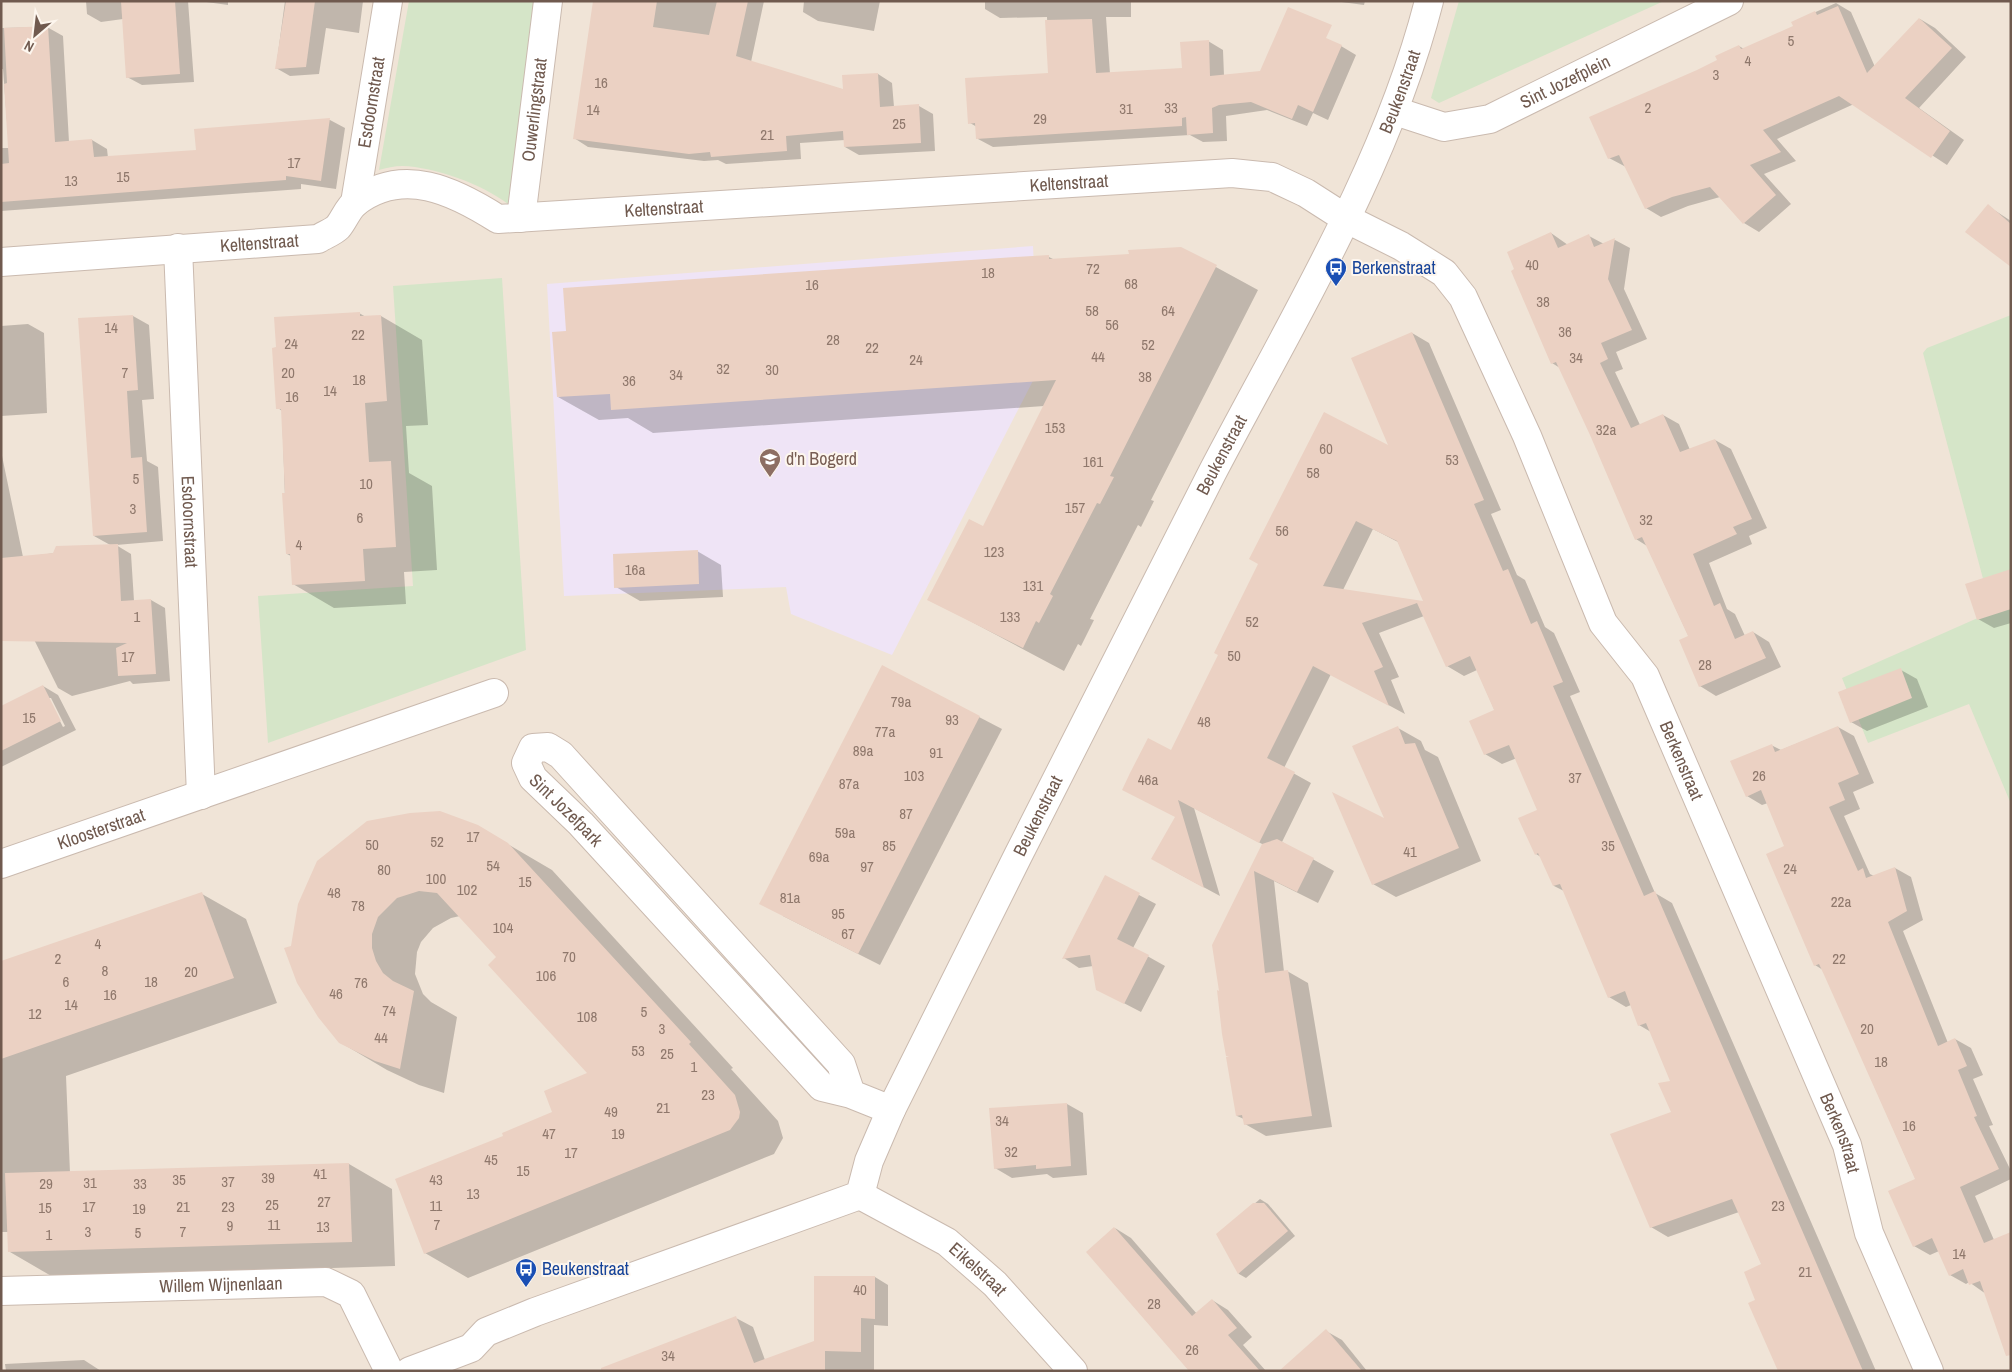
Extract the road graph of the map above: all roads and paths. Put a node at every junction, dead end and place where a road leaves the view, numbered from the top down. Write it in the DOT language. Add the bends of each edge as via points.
graph roads {
  1 [pos="388,1"];
  2 [pos="548,1"];
  3 [pos="1429,1"];
  4 [pos="1729,1"];
  5 [pos="1395,111"];
  6 [pos="355,203"];
  7 [pos="521,218"];
  8 [pos="1345,218"];
  9 [pos="178,248"];
  10 [pos="1,262"];
  11 [pos="494,692"];
  12 [pos="201,795"];
  13 [pos="1,864"];
  14 [pos="851,1094"];
  15 [pos="891,1110"];
  16 [pos="860,1195"];
  17 [pos="1,1291"];
  18 [pos="389,1371"];
  19 [pos="410,1371"];
  20 [pos="1073,1371"];
  21 [pos="1929,1371"];
  1 -- 6 [label="street, Esdoornstraat"];
  2 -- 7 [label="street, Ouwerlingstraat"];
  3 -- 5 [label="street, Beukenstraat" via="1418,47"];
  4 -- 5 [label="street, Sint Jozefplein" via="1490,119 1444,127"];
  5 -- 8 [label="street, Beukenstraat"];
  6 -- 7 [label="street, Keltenstraat" via="388,185 419,184 452,193 498,219"];
  6 -- 9 [label="street, Keltenstraat" via="337,228 318,239"];
  7 -- 8 [label="street, Keltenstraat" via="1232,173 1272,177 1306,192"];
  8 -- 15 [label="street, Beukenstraat" via="1098,695"];
  8 -- 21 [label="street, Berkenstraat" via="1401,246 1444,273 1463,297 1527,436 1603,623 1645,676 1847,1145 1869,1234"];
  9 -- 10 [label="street, Keltenstraat"];
  9 -- 12 [label="street, Esdoornstraat"];
  11 -- 12 [label="street"];
  12 -- 13 [label="street, Kloosterstraat"];
  14 -- 14 [label="street, Sint Jozefpark" via="841,1064 561,755 548,747 533,748 526,763 533,778 581,824 822,1087"];
  14 -- 15 [label="street, Sint Jozefpark"];
  15 -- 16 [label="street, Beukenstraat" via="869,1161"];
  16 -- 19 [label="street" via="535,1312 486,1332 471,1348"];
  16 -- 20 [label="street, Eikelstraat" via="947,1242 995,1284"];
  17 -- 18 [label="street, Willem Wijnenlaan" via="326,1282 351,1294"];
}
